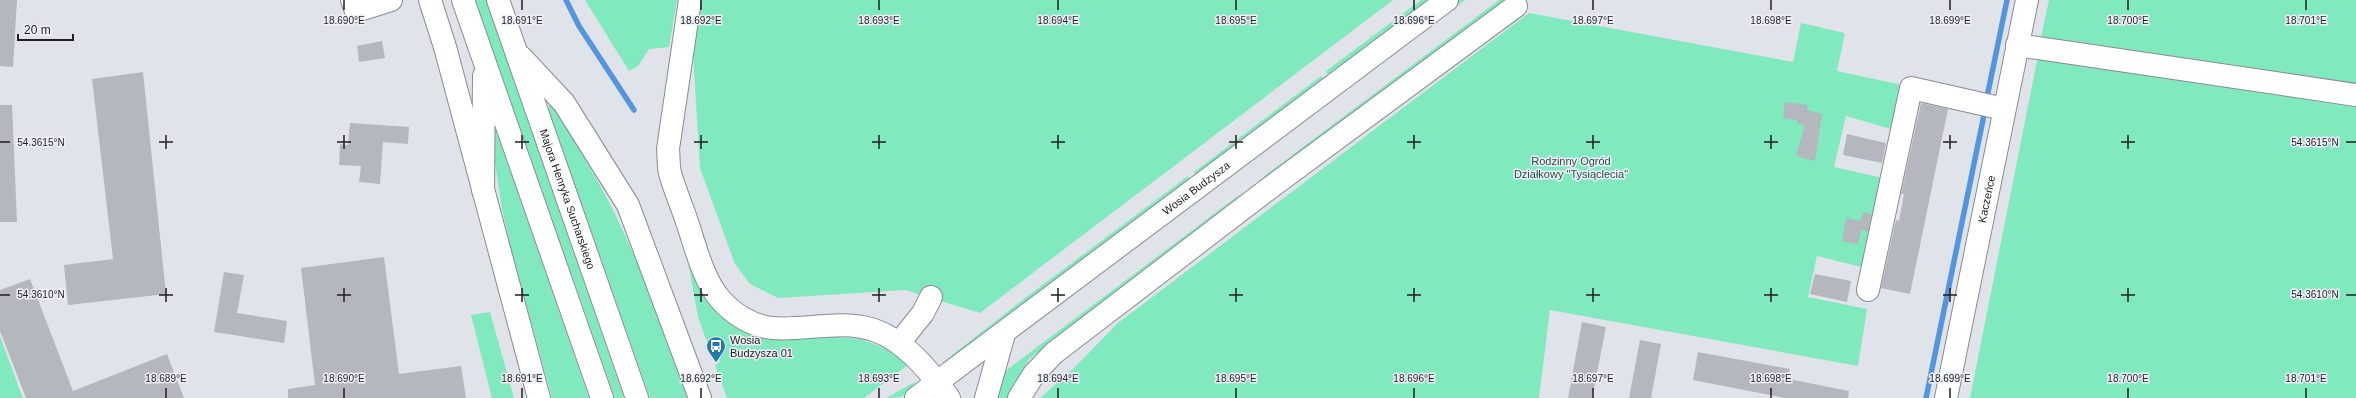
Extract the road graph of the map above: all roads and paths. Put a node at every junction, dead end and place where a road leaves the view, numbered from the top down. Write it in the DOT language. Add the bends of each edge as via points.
graph roads {
  1 [pos="352,0"];
  2 [pos="391,0"];
  3 [pos="429,0"];
  4 [pos="463,0"];
  5 [pos="498,0"];
  6 [pos="690,0"];
  7 [pos="1447,0"];
  8 [pos="2027,0"];
  9 [pos="1516,6"];
  10 [pos="2017,45"];
  11 [pos="516,52"];
  12 [pos="484,61"];
  13 [pos="2356,95"];
  14 [pos="2000,108"];
  15 [pos="483,190"];
  16 [pos="1868,290"];
  17 [pos="931,297"];
  18 [pos="1004,334"];
  19 [pos="899,343"];
  20 [pos="943,390"];
  21 [pos="539,398"];
  22 [pos="602,398"];
  23 [pos="637,398"];
  24 [pos="700,398"];
  25 [pos="916,398"];
  26 [pos="986,398"];
  27 [pos="1019,398"];
  28 [pos="1946,398"];
  1 -- 2 [label="main road" via="356,11"];
  3 -- 15 [label="main road" via="445,47"];
  4 -- 12 [label="main road"];
  5 -- 11 [label="main road, Majora Henryka Sucharskiego"];
  6 -- 19 [label="main road" via="668,149 670,172 707,278 719,298 734,313 751,323 769,328 792,330 851,326 872,329"];
  7 -- 18 [label="main road, Wosia Budzysza"];
  8 -- 10 [label="main road, Kaczeńce"];
  9 -- 27 [label="main road" via="1286,176 1054,353 1034,374"];
  10 -- 13 [label="main road"];
  10 -- 14 [label="main road, Kaczeńce"];
  11 -- 23 [label="main road, Majora Henryka Sucharskiego"];
  11 -- 24 [label="main road" via="564,103 628,205"];
  12 -- 15 [label="main road"];
  12 -- 22 [label="main road"];
  14 -- 16 [label="main road" via="1911,88"];
  14 -- 28 [label="main road, Kaczeńce"];
  15 -- 21 [label="main road"];
  17 -- 19 [label="main road" via="923,313"];
  18 -- 20 [label="main road, Wosia Budzysza"];
  18 -- 26 [label="main road"];
  19 -- 20 [label="main road"];
  20 -- 25 [label="main road, Wosia Budzysza"];
}
